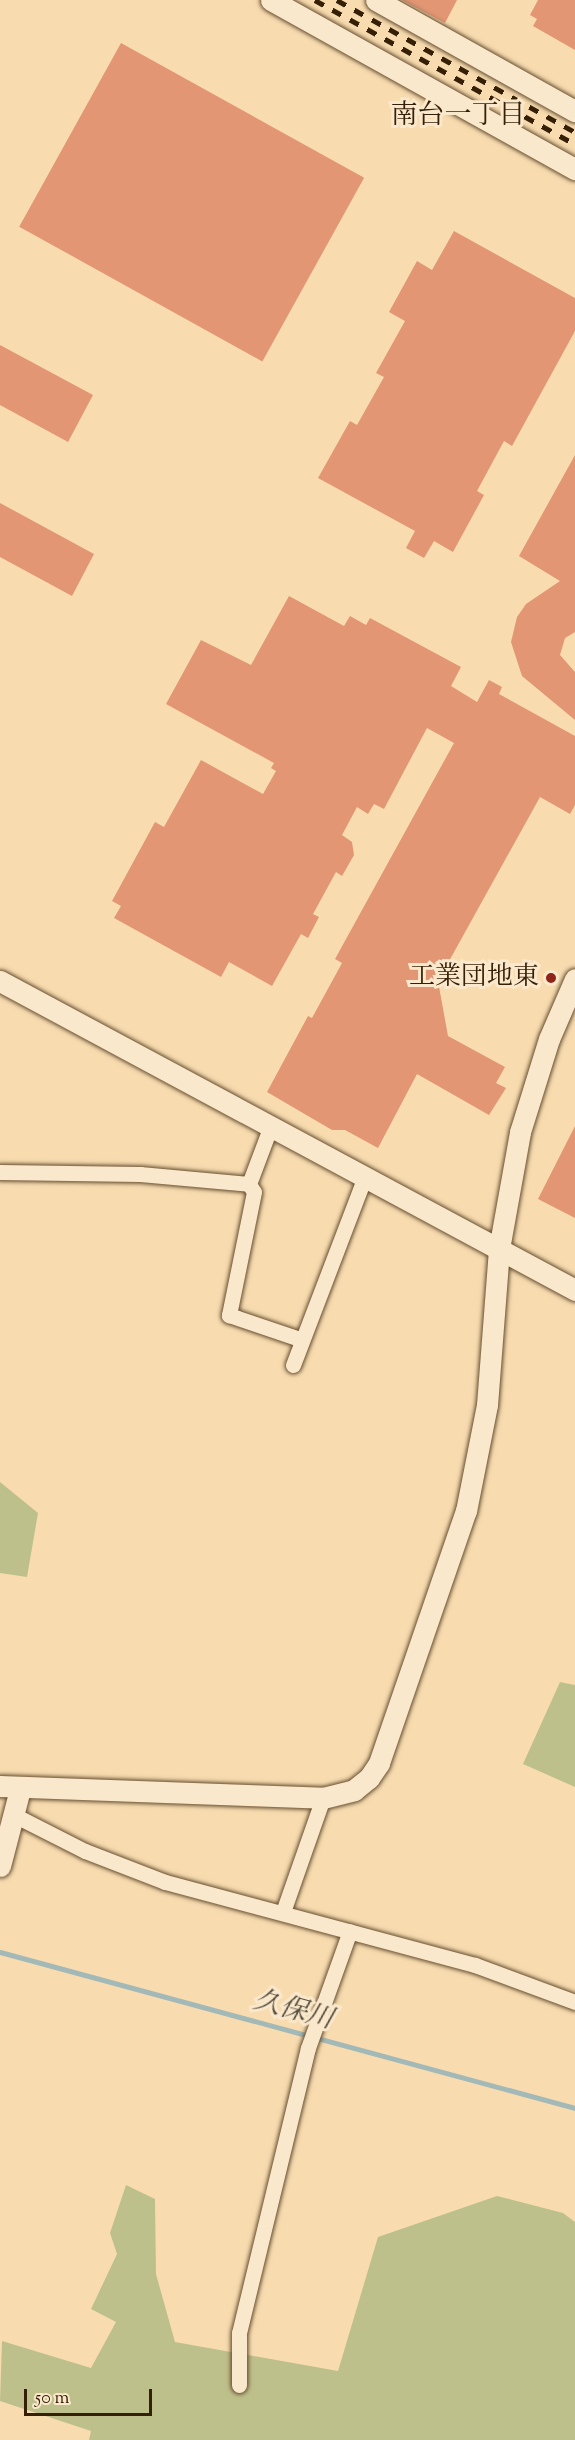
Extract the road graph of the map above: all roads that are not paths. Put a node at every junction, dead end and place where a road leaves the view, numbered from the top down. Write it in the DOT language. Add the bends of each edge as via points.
graph roads {
  1 [pos="271,0"];
  2 [pos="375,0"];
  3 [pos="575,111"];
  4 [pos="575,169"];
  5 [pos="575,979"];
  6 [pos="0,981"];
  7 [pos="270,1128"];
  8 [pos="0,1172"];
  9 [pos="365,1176"];
  10 [pos="249,1184"];
  11 [pos="499,1249"];
  12 [pos="575,1290"];
  13 [pos="300,1339"];
  14 [pos="294,1365"];
  15 [pos="10,1788"];
  16 [pos="323,1797"];
  17 [pos="12,1814"];
  18 [pos="0,1866"];
  19 [pos="283,1912"];
  20 [pos="350,1931"];
  21 [pos="575,2002"];
  22 [pos="239,2385"];
  1 -- 4 [label="street"];
  2 -- 3 [label="street"];
  5 -- 11 [label="street" via="529,1096"];
  6 -- 7 [label="street"];
  7 -- 9 [label="street"];
  7 -- 10 [label="street"];
  8 -- 10 [label="street" via="140,1174"];
  9 -- 11 [label="street"];
  9 -- 13 [label="street"];
  10 -- 13 [label="street" via="254,1192 229,1315"];
  11 -- 12 [label="street"];
  11 -- 16 [label="street" via="486,1405 466,1511 379,1763 354,1790"];
  13 -- 14 [label="street"];
  15 -- 16 [label="street"];
  15 -- 17 [label="street"];
  16 -- 19 [label="street"];
  17 -- 18 [label="street"];
  17 -- 19 [label="street" via="85,1851 165,1882"];
  19 -- 20 [label="street"];
  20 -- 21 [label="street" via="474,1965"];
  20 -- 22 [label="street" via="308,2048 239,2333"];
}
